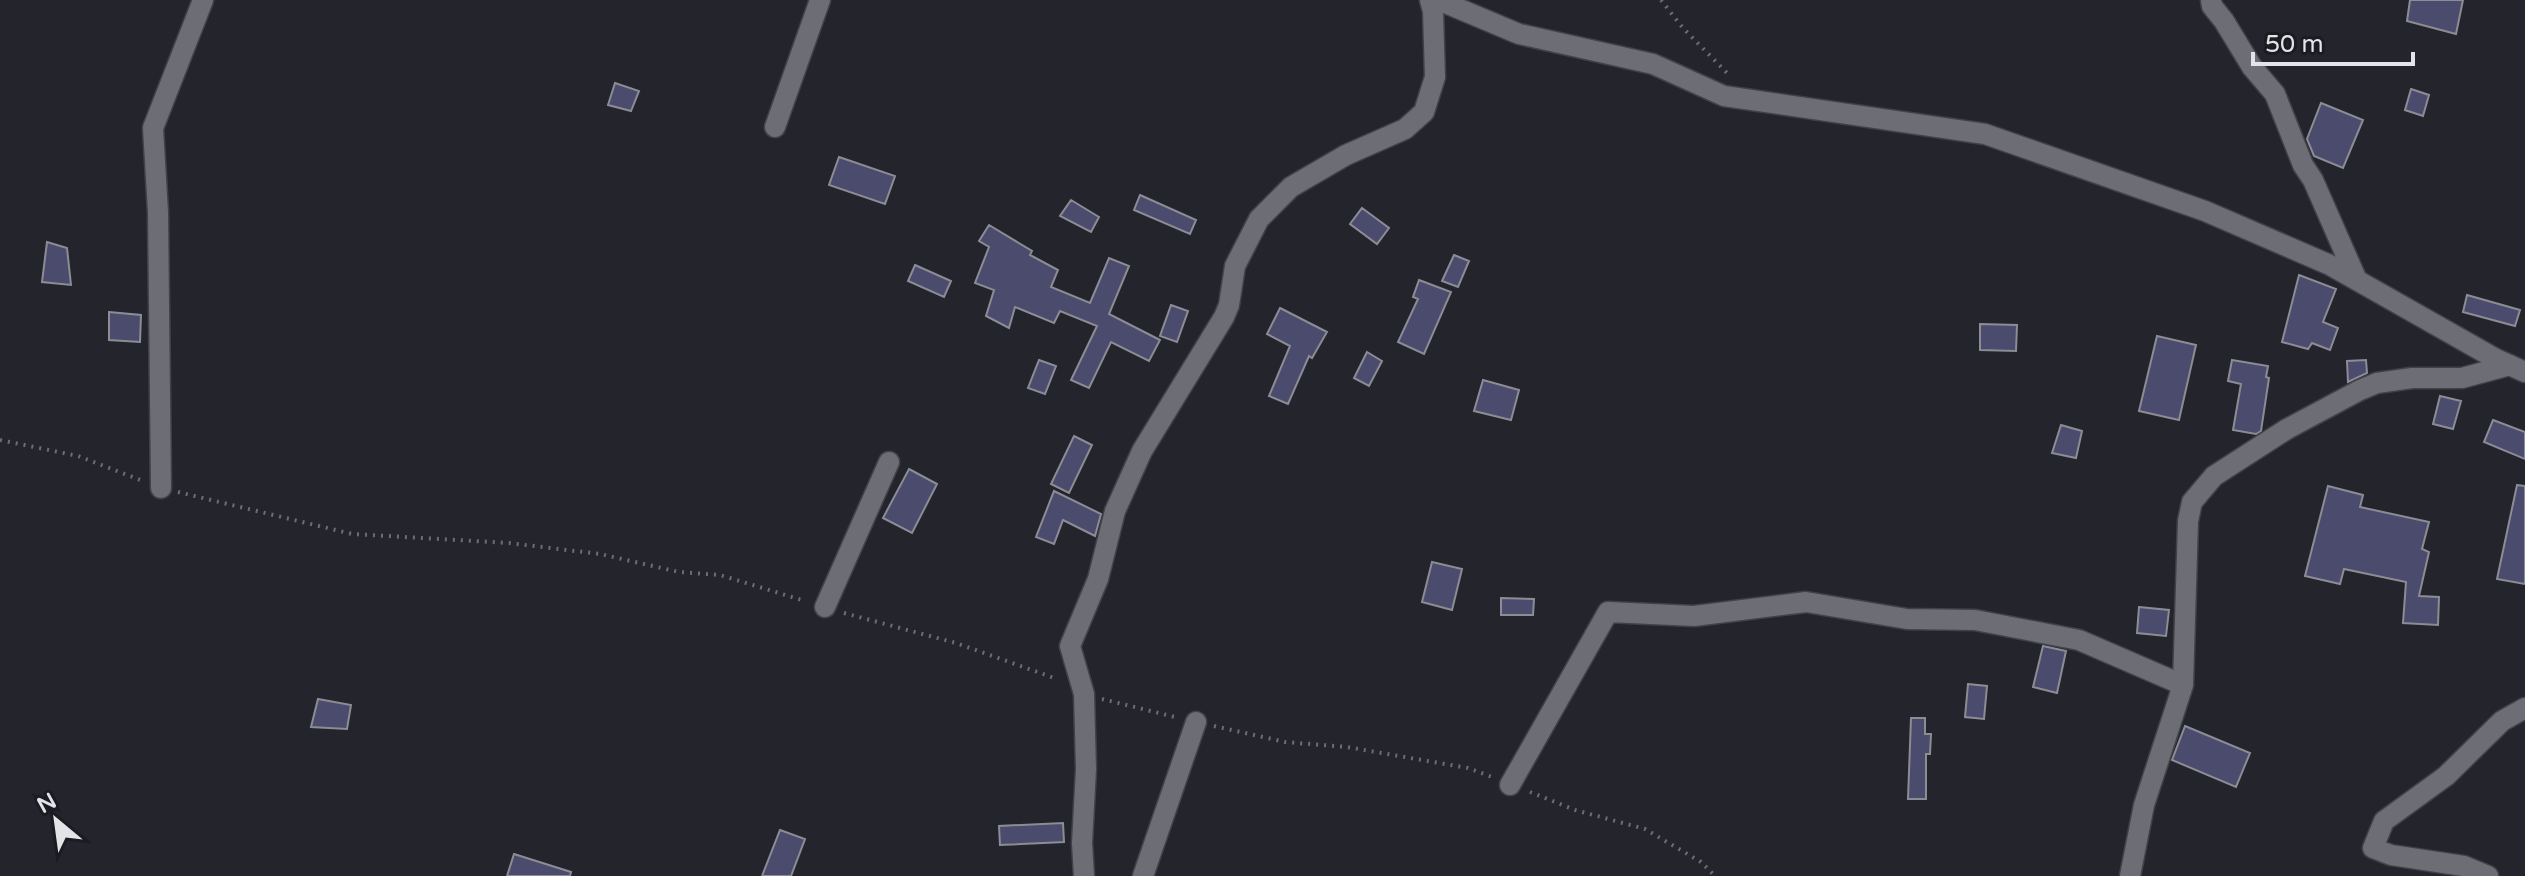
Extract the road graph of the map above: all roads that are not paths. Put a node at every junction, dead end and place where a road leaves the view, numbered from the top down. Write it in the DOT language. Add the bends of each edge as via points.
graph roads {
  1 [pos="203,0"];
  2 [pos="820,0"];
  3 [pos="2211,0"];
  4 [pos="1438,3"];
  5 [pos="775,127"];
  6 [pos="2356,278"];
  7 [pos="2517,369"];
  8 [pos="889,462"];
  9 [pos="161,488"];
  10 [pos="825,607"];
  11 [pos="2183,685"];
  12 [pos="2525,708"];
  13 [pos="1196,722"];
  14 [pos="1510,785"];
  15 [pos="1084,876"];
  16 [pos="1143,876"];
  17 [pos="2130,876"];
  18 [pos="2488,876"];
  1 -- 9 [label="street" via="153,128"];
  2 -- 5 [label="street"];
  3 -- 6 [label="street" via="2275,94"];
  4 -- 6 [label="street" via="1519,34 1653,64 1724,96 1985,134 2205,211"];
  4 -- 15 [label="street" via="1435,77 1424,112 1405,129 1291,187 1259,219 1235,266 1224,317 1142,451 1115,511 1098,579 1070,646 1084,694"];
  6 -- 7 [label="street"];
  7 -- 11 [label="street" via="2368,386 2214,476 2192,502 2188,521"];
  8 -- 10 [label="street"];
  11 -- 14 [label="street" via="2079,640 1975,620 1907,619 1806,602 1694,616 1608,612"];
  11 -- 17 [label="street" via="2144,805"];
  12 -- 18 [label="street" via="2502,721 2446,776 2384,821 2373,848 2464,866"];
  13 -- 16 [label="street"];
}
